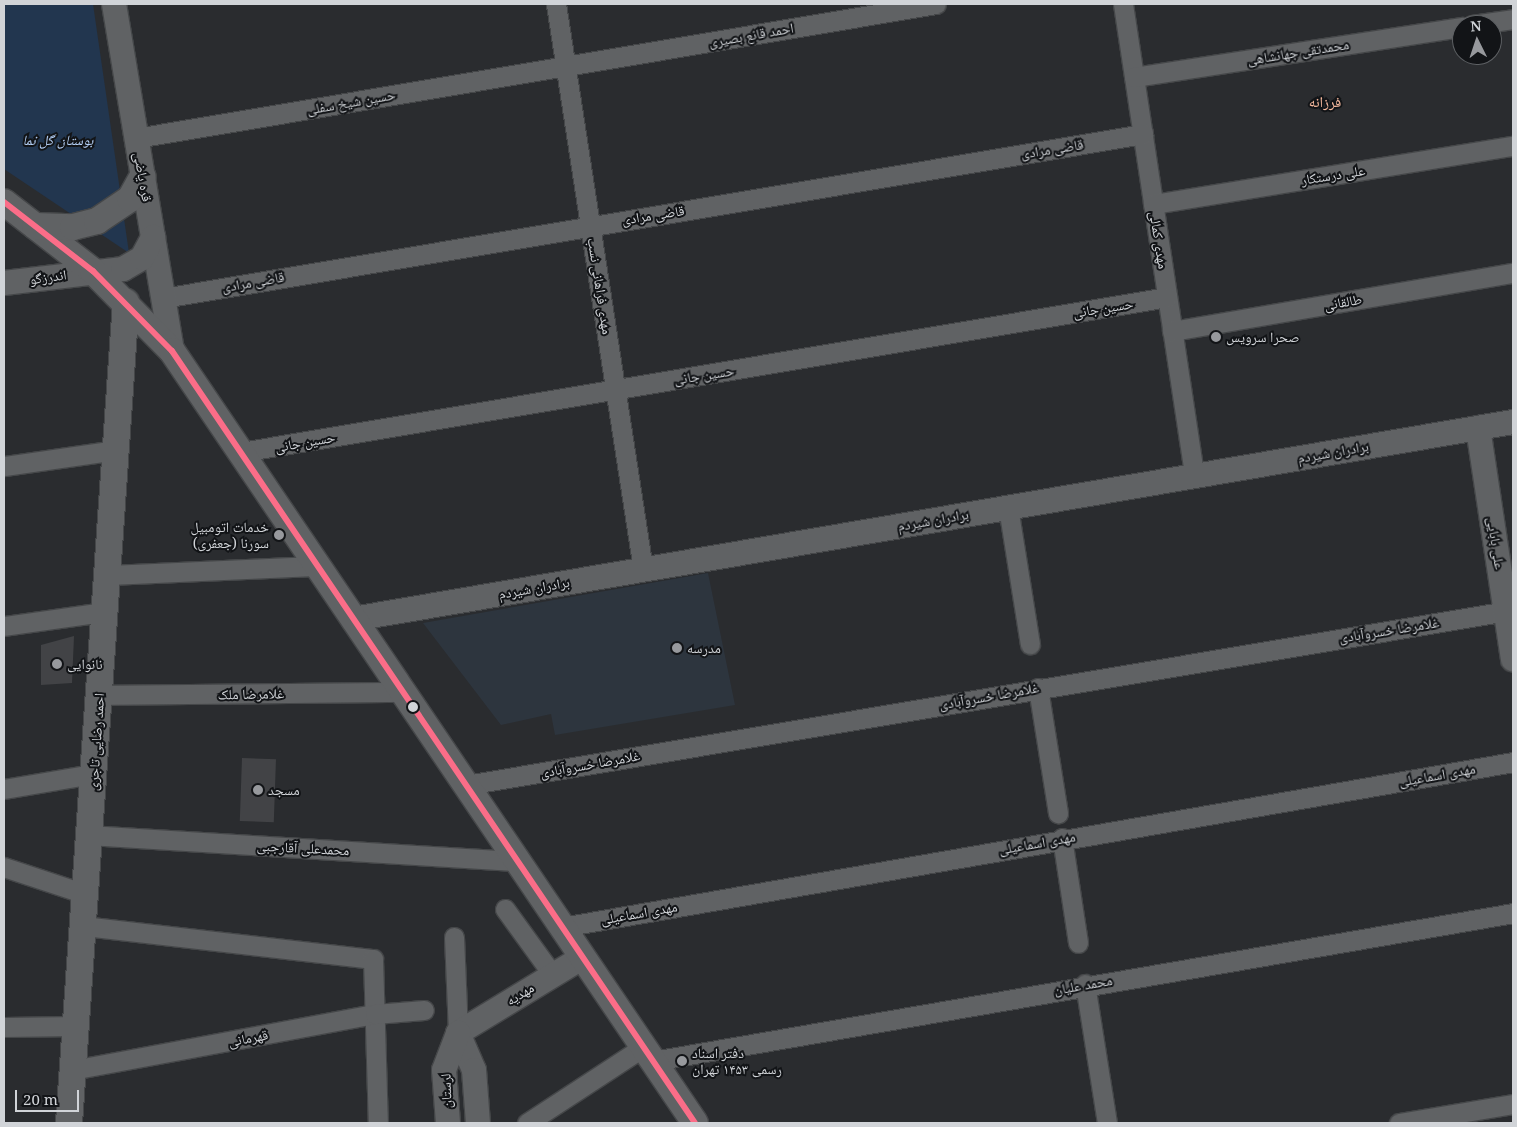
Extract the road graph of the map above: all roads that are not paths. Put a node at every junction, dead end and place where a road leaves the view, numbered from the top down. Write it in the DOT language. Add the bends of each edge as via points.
graph roads {
  1 [pos="114,4"];
  2 [pos="556,4"];
  3 [pos="936,4"];
  4 [pos="1123,4"];
  5 [pos="1452,28"];
  6 [pos="566,66"];
  7 [pos="1134,77"];
  8 [pos="1142,134"];
  9 [pos="136,138"];
  10 [pos="1513,146"];
  11 [pos="143,176"];
  12 [pos="4,202"];
  13 [pos="1153,204"];
  14 [pos="590,225"];
  15 [pos="35,226"];
  16 [pos="153,237"];
  17 [pos="93,271"];
  18 [pos="1513,274"];
  19 [pos="4,283"];
  20 [pos="1167,297"];
  21 [pos="163,298"];
  22 [pos="126,302"];
  23 [pos="1172,331"];
  24 [pos="172,351"];
  25 [pos="616,389"];
  26 [pos="1513,422"];
  27 [pos="1478,428"];
  28 [pos="116,450"];
  29 [pos="241,452"];
  30 [pos="4,466"];
  31 [pos="1194,476"];
  32 [pos="1008,507"];
  33 [pos="317,566"];
  34 [pos="643,569"];
  35 [pos="107,575"];
  36 [pos="1510,610"];
  37 [pos="104,612"];
  38 [pos="353,618"];
  39 [pos="4,626"];
  40 [pos="1030,644"];
  41 [pos="1513,659"];
  42 [pos="1038,688"];
  43 [pos="403,692"];
  44 [pos="99,695"];
  45 [pos="1513,762"];
  46 [pos="93,774"];
  47 [pos="466,785"];
  48 [pos="4,789"];
  49 [pos="1058,814"];
  50 [pos="89,835"];
  51 [pos="1062,838"];
  52 [pos="517,861"];
  53 [pos="4,867"];
  54 [pos="85,894"];
  55 [pos="505,909"];
  56 [pos="1513,913"];
  57 [pos="83,926"];
  58 [pos="562,927"];
  59 [pos="454,938"];
  60 [pos="1078,943"];
  61 [pos="583,957"];
  62 [pos="552,974"];
  63 [pos="1085,984"];
  64 [pos="424,1010"];
  65 [pos="375,1014"];
  66 [pos="76,1026"];
  67 [pos="4,1027"];
  68 [pos="458,1033"];
  69 [pos="648,1054"];
  70 [pos="72,1070"];
  71 [pos="1513,1104"];
  72 [pos="69,1123"];
  73 [pos="378,1123"];
  74 [pos="448,1123"];
  75 [pos="478,1123"];
  76 [pos="527,1123"];
  77 [pos="695,1123"];
  78 [pos="1107,1123"];
  79 [pos="1399,1123"];
  1 -- 9 [label="street, قره یاضی"];
  2 -- 6 [label="street, مهدی فراهانی نسب"];
  3 -- 6 [label="street, احمد قانع بصیری"];
  4 -- 7 [label="street, مهدی کمالی"];
  5 -- 7 [label="street, محمدتقی جهانشاهی"];
  6 -- 9 [label="street, حسین شیخ سفلی"];
  6 -- 14 [label="street, مهدی فراهانی نسب"];
  7 -- 8 [label="street, مهدی کمالی"];
  8 -- 13 [label="street, مهدی کمالی"];
  8 -- 14 [label="street, قاضی مرادی"];
  9 -- 11 [label="street, قره یاضی"];
  10 -- 13 [label="street, علی درستکار"];
  11 -- 15 [label="main road" via="130,200 97,221 73,227"];
  11 -- 16 [label="street, قره یاضی"];
  12 -- 15 [label="main road"];
  13 -- 20 [label="street, مهدی کمالی"];
  14 -- 21 [label="street, قاضی مرادی"];
  14 -- 25 [label="street, مهدی فراهانی نسب"];
  15 -- 17 [label="main road"];
  16 -- 17 [label="street, اندرزگو" via="142,258 123,269"];
  16 -- 21 [label="street, قره یاضی"];
  17 -- 19 [label="street, اندرزگو"];
  17 -- 22 [label="main road"];
  18 -- 23 [label="street, طالقانی"];
  20 -- 23 [label="street, مهدی کمالی"];
  20 -- 25 [label="street, حسین جانی"];
  21 -- 24 [label="street, قره یاضی"];
  22 -- 24 [label="main road"];
  22 -- 28 [label="main road, احمد رضایی تاجری"];
  23 -- 31 [label="street, مهدی کمالی"];
  24 -- 29 [label="main road"];
  25 -- 29 [label="street, حسین جانی"];
  25 -- 34 [label="street, مهدی فراهانی نسب"];
  26 -- 27 [label="street, برادران شیردم"];
  27 -- 31 [label="street, برادران شیردم"];
  27 -- 36 [label="street, علی بابایی"];
  28 -- 30 [label="street"];
  28 -- 35 [label="main road, احمد رضایی تاجری"];
  29 -- 33 [label="main road"];
  31 -- 32 [label="street, برادران شیردم"];
  32 -- 34 [label="street, برادران شیردم"];
  32 -- 40 [label="street"];
  33 -- 35 [label="street"];
  33 -- 38 [label="main road"];
  34 -- 38 [label="street, برادران شیردم"];
  35 -- 37 [label="main road, احمد رضایی تاجری"];
  36 -- 41 [label="street, علی بابایی"];
  36 -- 42 [label="street, غلامرضا خسروآبادی"];
  37 -- 39 [label="street"];
  37 -- 44 [label="main road, احمد رضایی تاجری"];
  38 -- 43 [label="main road"];
  42 -- 47 [label="street, غلامرضا خسروآبادی"];
  42 -- 49 [label="street"];
  43 -- 44 [label="street, غلامرضا ملک"];
  43 -- 47 [label="main road"];
  44 -- 46 [label="main road, احمد رضایی تاجری"];
  45 -- 51 [label="street, مهدی اسماعیلی"];
  46 -- 48 [label="street"];
  46 -- 50 [label="main road, احمد رضایی تاجری"];
  47 -- 52 [label="main road"];
  50 -- 52 [label="street, محمدعلی آقارجبی"];
  50 -- 54 [label="main road, احمد رضایی تاجری"];
  51 -- 58 [label="street, مهدی اسماعیلی"];
  51 -- 60 [label="street"];
  52 -- 58 [label="main road"];
  53 -- 54 [label="street"];
  54 -- 57 [label="main road, احمد رضایی تاجری"];
  55 -- 62 [label="street"];
  56 -- 63 [label="street, محمد علیان"];
  57 -- 65 [label="street" via="373,958"];
  57 -- 66 [label="main road, احمد رضایی تاجری"];
  58 -- 61 [label="main road"];
  59 -- 68 [label="street"];
  61 -- 62 [label="street, مهدیه"];
  61 -- 69 [label="main road"];
  62 -- 68 [label="street, مهدیه"];
  63 -- 69 [label="street, محمد علیان"];
  63 -- 78 [label="street"];
  64 -- 65 [label="street, قهرمانی"];
  65 -- 70 [label="street, قهرمانی"];
  65 -- 73 [label="street"];
  66 -- 67 [label="street"];
  66 -- 70 [label="main road, احمد رضایی تاجری"];
  68 -- 74 [label="street, لرستان" via="444,1070"];
  68 -- 75 [label="street, لرستان" via="474,1070"];
  69 -- 76 [label="street"];
  69 -- 77 [label="main road"];
  70 -- 72 [label="main road, احمد رضایی تاجری"];
  71 -- 79 [label="street"];
}
